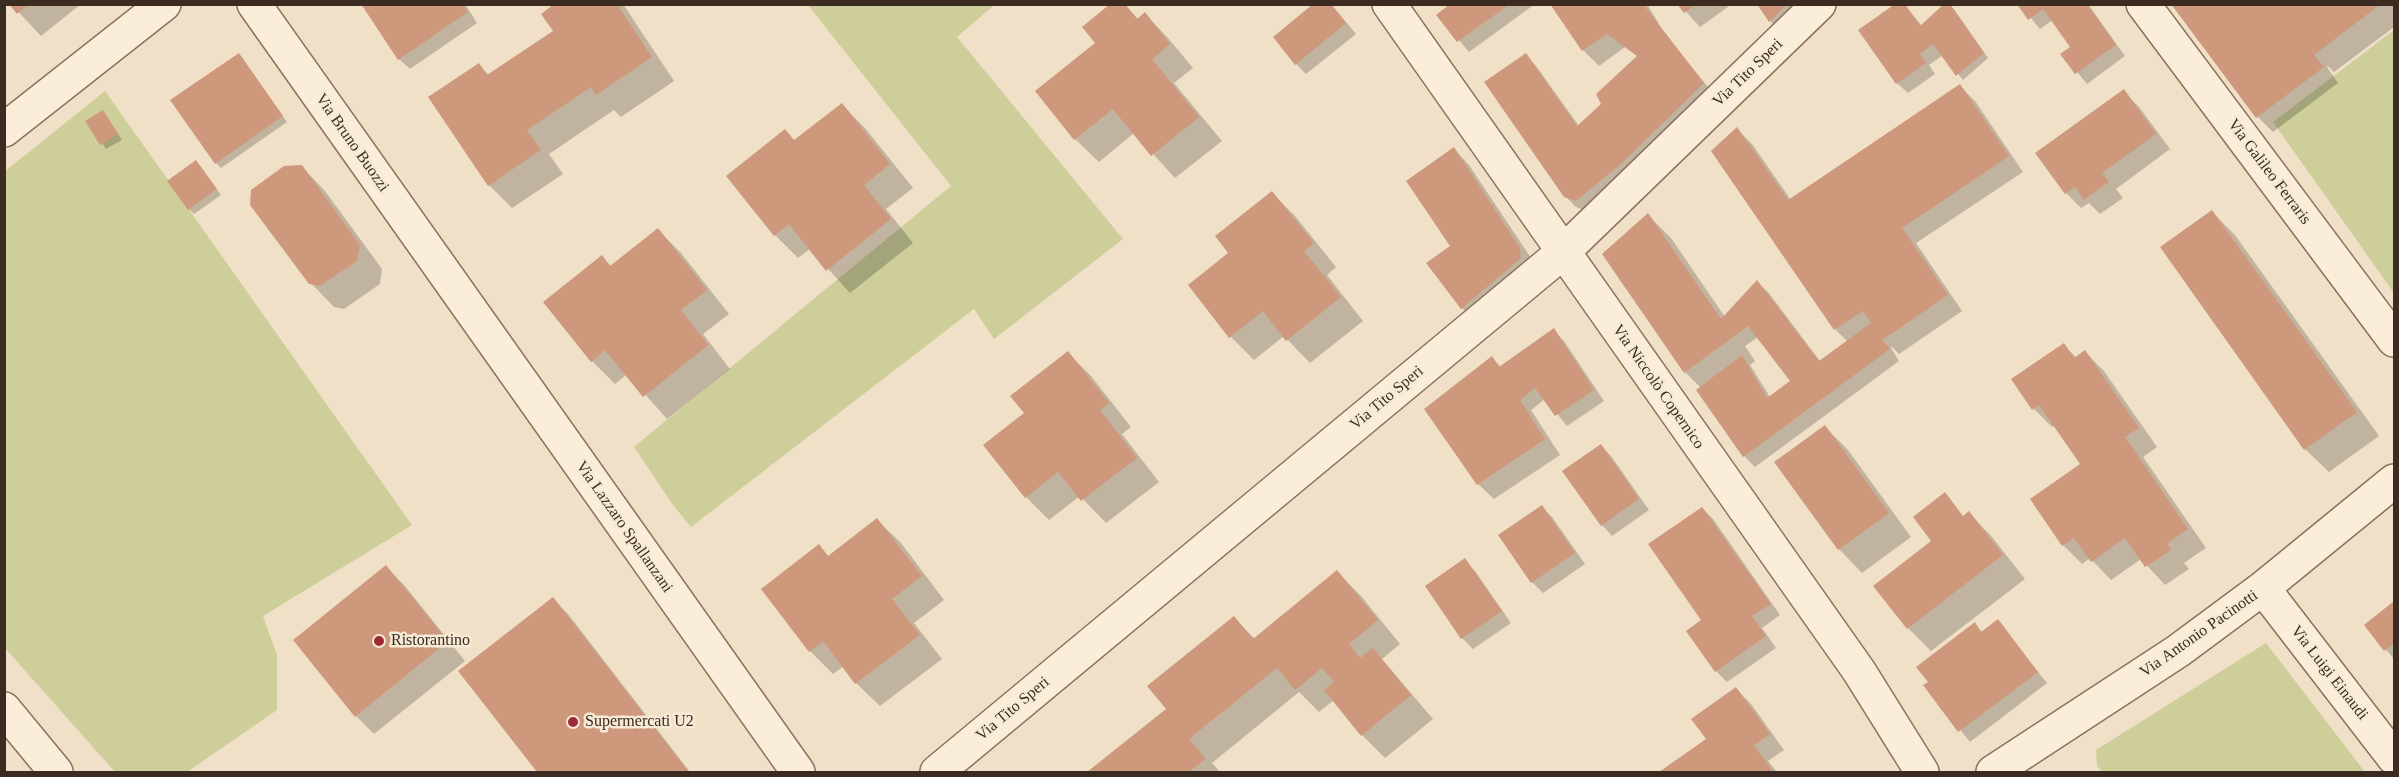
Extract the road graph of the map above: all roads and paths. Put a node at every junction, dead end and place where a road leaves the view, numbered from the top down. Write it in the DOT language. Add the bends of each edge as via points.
graph roads {
  1 [pos="164,4"];
  2 [pos="254,4"];
  3 [pos="1389,4"];
  4 [pos="1819,4"];
  5 [pos="2143,4"];
  6 [pos="4,130"];
  7 [pos="1562,253"];
  8 [pos="450,282"];
  9 [pos="2394,340"];
  10 [pos="2394,481"];
  11 [pos="2263,588"];
  12 [pos="4,709"];
  13 [pos="2394,758"];
  14 [pos="56,772"];
  15 [pos="798,772"];
  16 [pos="937,772"];
  17 [pos="1922,772"];
  18 [pos="1993,772"];
  1 -- 6 [label="street"];
  2 -- 8 [label="street, Via Bruno Buozzi"];
  3 -- 7 [label="street, Via Niccolò Copernico"];
  4 -- 7 [label="street, Via Tito Speri"];
  5 -- 9 [label="street, Via Galileo Ferraris"];
  7 -- 16 [label="street, Via Tito Speri"];
  7 -- 17 [label="street, Via Niccolò Copernico" via="1847,654"];
  8 -- 15 [label="street, Via Lazzaro Spallanzani"];
  10 -- 11 [label="street, Via Antonio Pacinotti"];
  11 -- 13 [label="street, Via Luigi Einaudi"];
  11 -- 18 [label="street, Via Antonio Pacinotti" via="2178,651"];
  12 -- 14 [label="street"];
}
